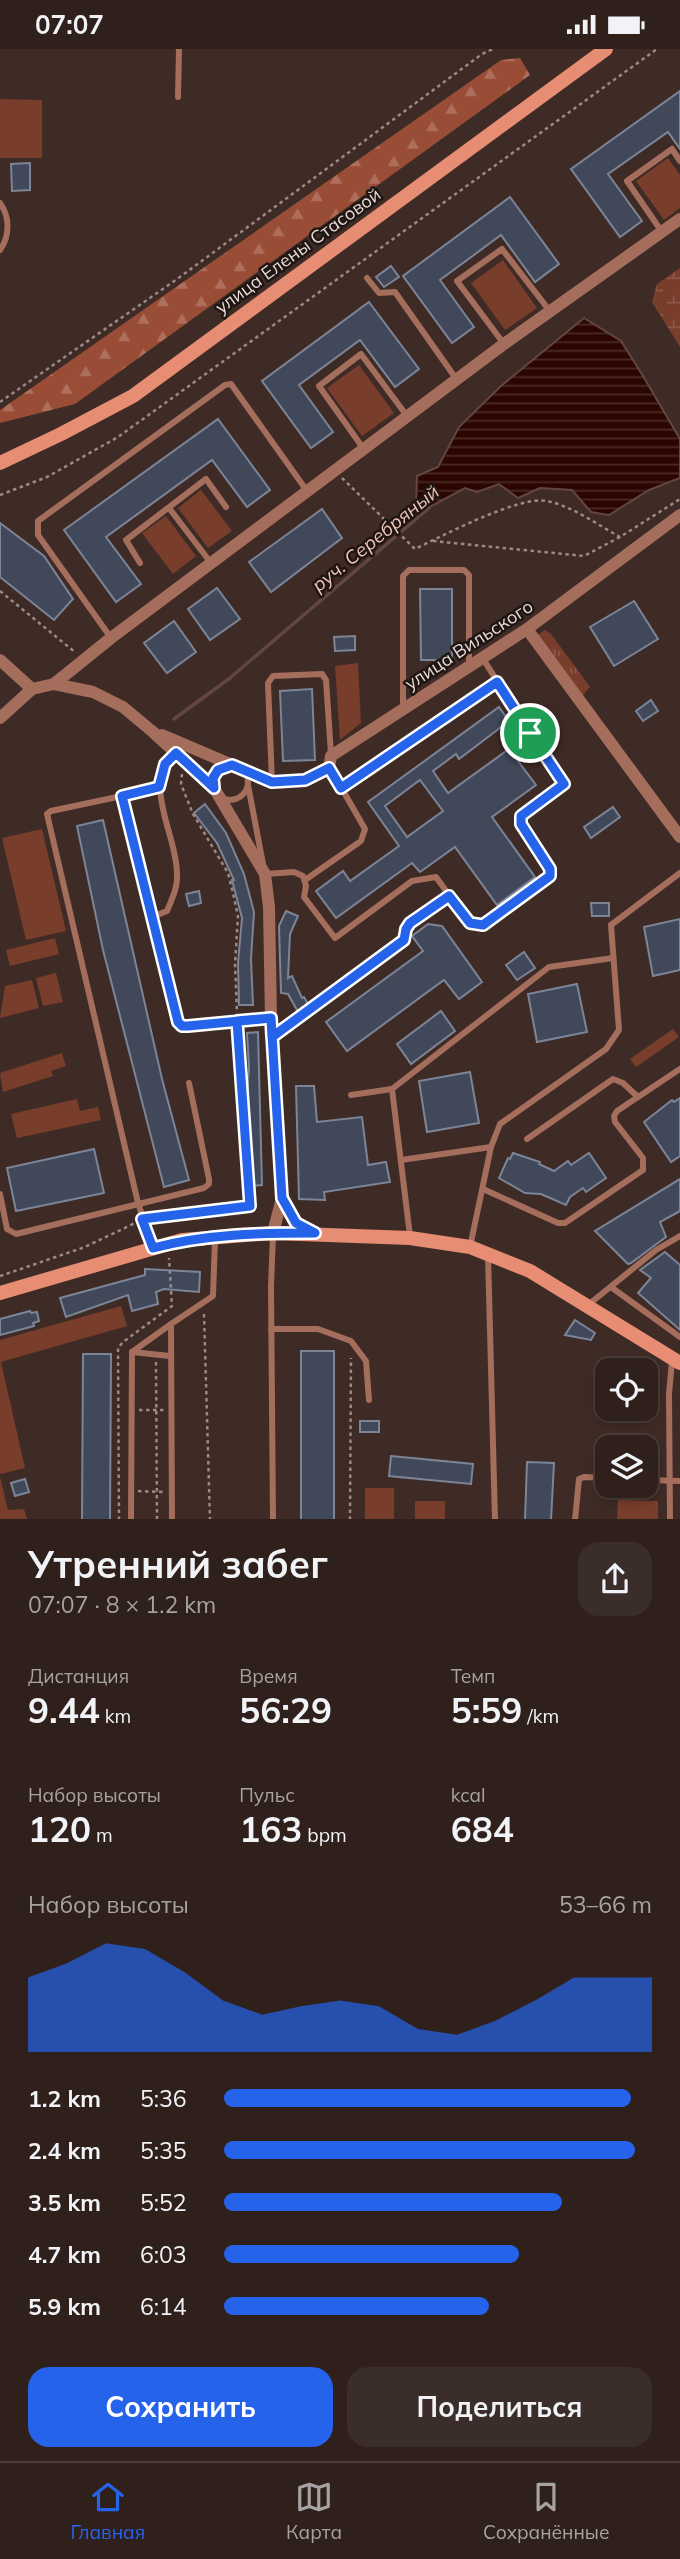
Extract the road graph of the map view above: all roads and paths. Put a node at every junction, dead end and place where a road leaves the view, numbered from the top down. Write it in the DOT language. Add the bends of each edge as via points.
graph roads {
  1 [pos="179,49"];
  2 [pos="493,49"];
  3 [pos="606,49"];
  4 [pos="657,49"];
  5 [pos="178,97"];
  6 [pos="680,161"];
  7 [pos="0,203"];
  8 [pos="680,219"];
  9 [pos="662,232"];
  10 [pos="0,250"];
  11 [pos="367,278"];
  12 [pos="550,311"];
  13 [pos="504,344"];
  14 [pos="457,380"];
  15 [pos="0,402"];
  16 [pos="408,417"];
  17 [pos="364,450"];
  18 [pos="0,463"];
  19 [pos="335,471"];
  20 [pos="307,491"];
  21 [pos="0,495"];
  22 [pos="680,499"];
  23 [pos="226,507"];
  24 [pos="169,508"];
  25 [pos="680,515"];
  26 [pos="620,537"];
  27 [pos="431,541"];
  28 [pos="140,563"];
  29 [pos="211,563"];
  30 [pos="0,590"];
  31 [pos="527,629"];
  32 [pos="111,638"];
  33 [pos="86,659"];
  34 [pos="483,659"];
  35 [pos="0,660"];
  36 [pos="469,667"];
  37 [pos="497,682"];
  38 [pos="54,684"];
  39 [pos="32,689"];
  40 [pos="403,709"];
  41 [pos="0,719"];
  42 [pos="153,732"];
  43 [pos="174,755"];
  44 [pos="330,762"];
  45 [pos="237,766"];
  46 [pos="272,782"];
  47 [pos="248,785"];
  48 [pos="159,787"];
  49 [pos="341,788"];
  50 [pos="216,792"];
  51 [pos="122,796"];
  52 [pos="680,837"];
  53 [pos="680,873"];
  54 [pos="265,874"];
  55 [pos="305,880"];
  56 [pos="449,896"];
  57 [pos="150,918"];
  58 [pos="613,958"];
  59 [pos="271,1018"];
  60 [pos="237,1021"];
  61 [pos="272,1037"];
  62 [pos="680,1069"];
  63 [pos="189,1083"];
  64 [pos="393,1089"];
  65 [pos="351,1095"];
  66 [pos="638,1097"];
  67 [pos="527,1139"];
  68 [pos="491,1147"];
  69 [pos="401,1160"];
  70 [pos="483,1189"];
  71 [pos="0,1194"];
  72 [pos="282,1198"];
  73 [pos="138,1203"];
  74 [pos="142,1219"];
  75 [pos="273,1233"];
  76 [pos="315,1233"];
  77 [pos="215,1237"];
  78 [pos="680,1237"];
  79 [pos="410,1238"];
  80 [pos="85,1247"];
  81 [pos="470,1247"];
  82 [pos="153,1248"];
  83 [pos="488,1253"];
  84 [pos="88,1256"];
  85 [pos="0,1275"];
  86 [pos="611,1287"];
  87 [pos="0,1293"];
  88 [pos="204,1303"];
  89 [pos="587,1305"];
  90 [pos="171,1324"];
  91 [pos="271,1329"];
  92 [pos="680,1337"];
  93 [pos="351,1341"];
  94 [pos="132,1352"];
  95 [pos="170,1356"];
  96 [pos="156,1357"];
  97 [pos="676,1361"];
  98 [pos="369,1400"];
  99 [pos="132,1410"];
  100 [pos="157,1410"];
  101 [pos="171,1410"];
  102 [pos="595,1477"];
  103 [pos="658,1481"];
  104 [pos="668,1481"];
  105 [pos="680,1481"];
  106 [pos="132,1491"];
  107 [pos="158,1492"];
  108 [pos="172,1492"];
  109 [pos="131,1519"];
  110 [pos="157,1519"];
  111 [pos="172,1519"];
  112 [pos="210,1519"];
  113 [pos="273,1519"];
  114 [pos="350,1519"];
  115 [pos="495,1519"];
  116 [pos="575,1519"];
  117 [pos="670,1519"];
  1 -- 5 [label="lane"];
  2 -- 15 [label="path"];
  3 -- 18 [label="main road, улица Елены Стасовой" via="133,395"];
  4 -- 21 [label="path" via="118,437 47,477"];
  6 -- 9 [label="lane" via="672,149 627,181"];
  7 -- 10 [label="lane" via="8,226"];
  8 -- 9 [label="street"];
  9 -- 12 [label="street"];
  11 -- 14 [label="lane" via="379,293 395,292"];
  12 -- 13 [label="street"];
  12 -- 13 [label="lane" via="502,249 457,281"];
  13 -- 14 [label="street"];
  14 -- 16 [label="street"];
  16 -- 17 [label="street"];
  16 -- 17 [label="lane" via="361,354 319,386"];
  17 -- 19 [label="street"];
  19 -- 20 [label="street"];
  19 -- 27 [label="path" via="415,549"];
  20 -- 29 [label="street"];
  20 -- 32 [label="lane" via="231,384 37,521 38,535"];
  22 -- 26 [label="path"];
  23 -- 24 [label="lane" via="206,479"];
  24 -- 28 [label="lane" via="126,540"];
  24 -- 29 [label="lane"];
  25 -- 31 [label="street, улица Вильского"];
  26 -- 27 [label="path" via="584,556"];
  26 -- 27 [label="path" via="545,500 481,518"];
  29 -- 32 [label="street"];
  30 -- 33 [label="path"];
  31 -- 34 [label="street, улица Вильского"];
  31 -- 52 [label="street"];
  32 -- 33 [label="street"];
  33 -- 38 [label="street"];
  34 -- 36 [label="street, улица Вильского"];
  34 -- 37 [label="lane"];
  35 -- 39 [label="street"];
  36 -- 40 [label="street, улица Вильского"];
  36 -- 40 [label="lane" via="469,575 464,570 409,571 403,576"];
  37 -- 49 [label="lane"];
  37 -- 56 [label="lane" via="564,784 521,816 550,876 483,925 470,923"];
  38 -- 39 [label="street"];
  38 -- 42 [label="street" via="93,692 123,707"];
  39 -- 41 [label="street"];
  40 -- 44 [label="street, улица Вильского"];
  42 -- 43 [label="street"];
  42 -- 45 [label="street"];
  43 -- 48 [label="lane" via="165,764"];
  43 -- 50 [label="street"];
  43 -- 60 [label="path" via="193,814 228,873 233,893 238,916"];
  44 -- 46 [label="street, улица Вильского" via="305,780"];
  44 -- 46 [label="lane" via="326,680 322,674 273,676 268,683"];
  44 -- 49 [label="lane"];
  45 -- 46 [label="street"];
  45 -- 47 [label="lane" via="246,774"];
  45 -- 50 [label="lane" via="218,770 213,778"];
  47 -- 50 [label="lane" via="239,798 228,800"];
  47 -- 54 [label="lane"];
  48 -- 51 [label="lane"];
  48 -- 57 [label="lane" via="177,874 167,911"];
  49 -- 55 [label="lane" via="365,836"];
  50 -- 54 [label="street"];
  51 -- 57 [label="lane"];
  51 -- 73 [label="lane" via="51,811 46,819"];
  53 -- 58 [label="lane" via="611,925"];
  54 -- 55 [label="lane" via="294,872"];
  54 -- 59 [label="street" via="270,907"];
  55 -- 56 [label="lane" via="304,897 335,938 412,881 436,877"];
  56 -- 61 [label="lane" via="410,923 404,940"];
  57 -- 60 [label="lane" via="178,1022 188,1026"];
  58 -- 64 [label="lane" via="550,968"];
  58 -- 68 [label="lane" via="619,1030 606,1049 500,1124"];
  59 -- 60 [label="lane"];
  59 -- 61 [label="street"];
  60 -- 74 [label="path" via="250,1206"];
  61 -- 72 [label="street"];
  62 -- 66 [label="lane"];
  63 -- 73 [label="lane" via="209,1184"];
  64 -- 65 [label="lane"];
  64 -- 69 [label="lane"];
  66 -- 67 [label="lane" via="613,1079"];
  66 -- 70 [label="lane" via="614,1116 643,1158 643,1170 565,1223"];
  68 -- 69 [label="lane"];
  68 -- 70 [label="lane"];
  69 -- 79 [label="lane"];
  70 -- 81 [label="lane"];
  71 -- 73 [label="lane" via="7,1229 16,1234"];
  72 -- 75 [label="street"];
  72 -- 76 [label="main road" via="296,1223"];
  73 -- 74 [label="lane"];
  74 -- 80 [label="path"];
  74 -- 82 [label="lane"];
  75 -- 76 [label="main road"];
  75 -- 77 [label="main road"];
  75 -- 91 [label="lane"];
  76 -- 79 [label="main road"];
  77 -- 82 [label="main road"];
  77 -- 88 [label="lane" via="213,1296"];
  78 -- 86 [label="lane" via="656,1250"];
  79 -- 81 [label="main road"];
  80 -- 84 [label="path"];
  80 -- 85 [label="path"];
  81 -- 83 [label="main road"];
  82 -- 87 [label="main road"];
  83 -- 89 [label="main road" via="530,1271"];
  83 -- 115 [label="lane"];
  86 -- 89 [label="lane"];
  86 -- 92 [label="lane"];
  88 -- 90 [label="lane"];
  88 -- 112 [label="path"];
  89 -- 97 [label="main road"];
  90 -- 94 [label="lane"];
  90 -- 95 [label="lane"];
  91 -- 93 [label="lane" via="318,1329"];
  91 -- 113 [label="lane"];
  93 -- 98 [label="lane" via="366,1361"];
  93 -- 114 [label="path"];
  94 -- 96 [label="lane"];
  94 -- 99 [label="lane"];
  95 -- 96 [label="lane"];
  95 -- 101 [label="lane"];
  96 -- 100 [label="path"];
  97 -- 104 [label="lane" via="669,1394"];
  99 -- 100 [label="path"];
  99 -- 106 [label="lane"];
  100 -- 101 [label="path"];
  100 -- 107 [label="path"];
  101 -- 108 [label="lane"];
  102 -- 116 [label="lane" via="579,1479"];
  103 -- 104 [label="lane"];
  104 -- 105 [label="lane"];
  104 -- 117 [label="lane"];
  106 -- 107 [label="path"];
  106 -- 109 [label="lane"];
  107 -- 108 [label="path"];
  107 -- 110 [label="path"];
  108 -- 111 [label="lane"];
}
